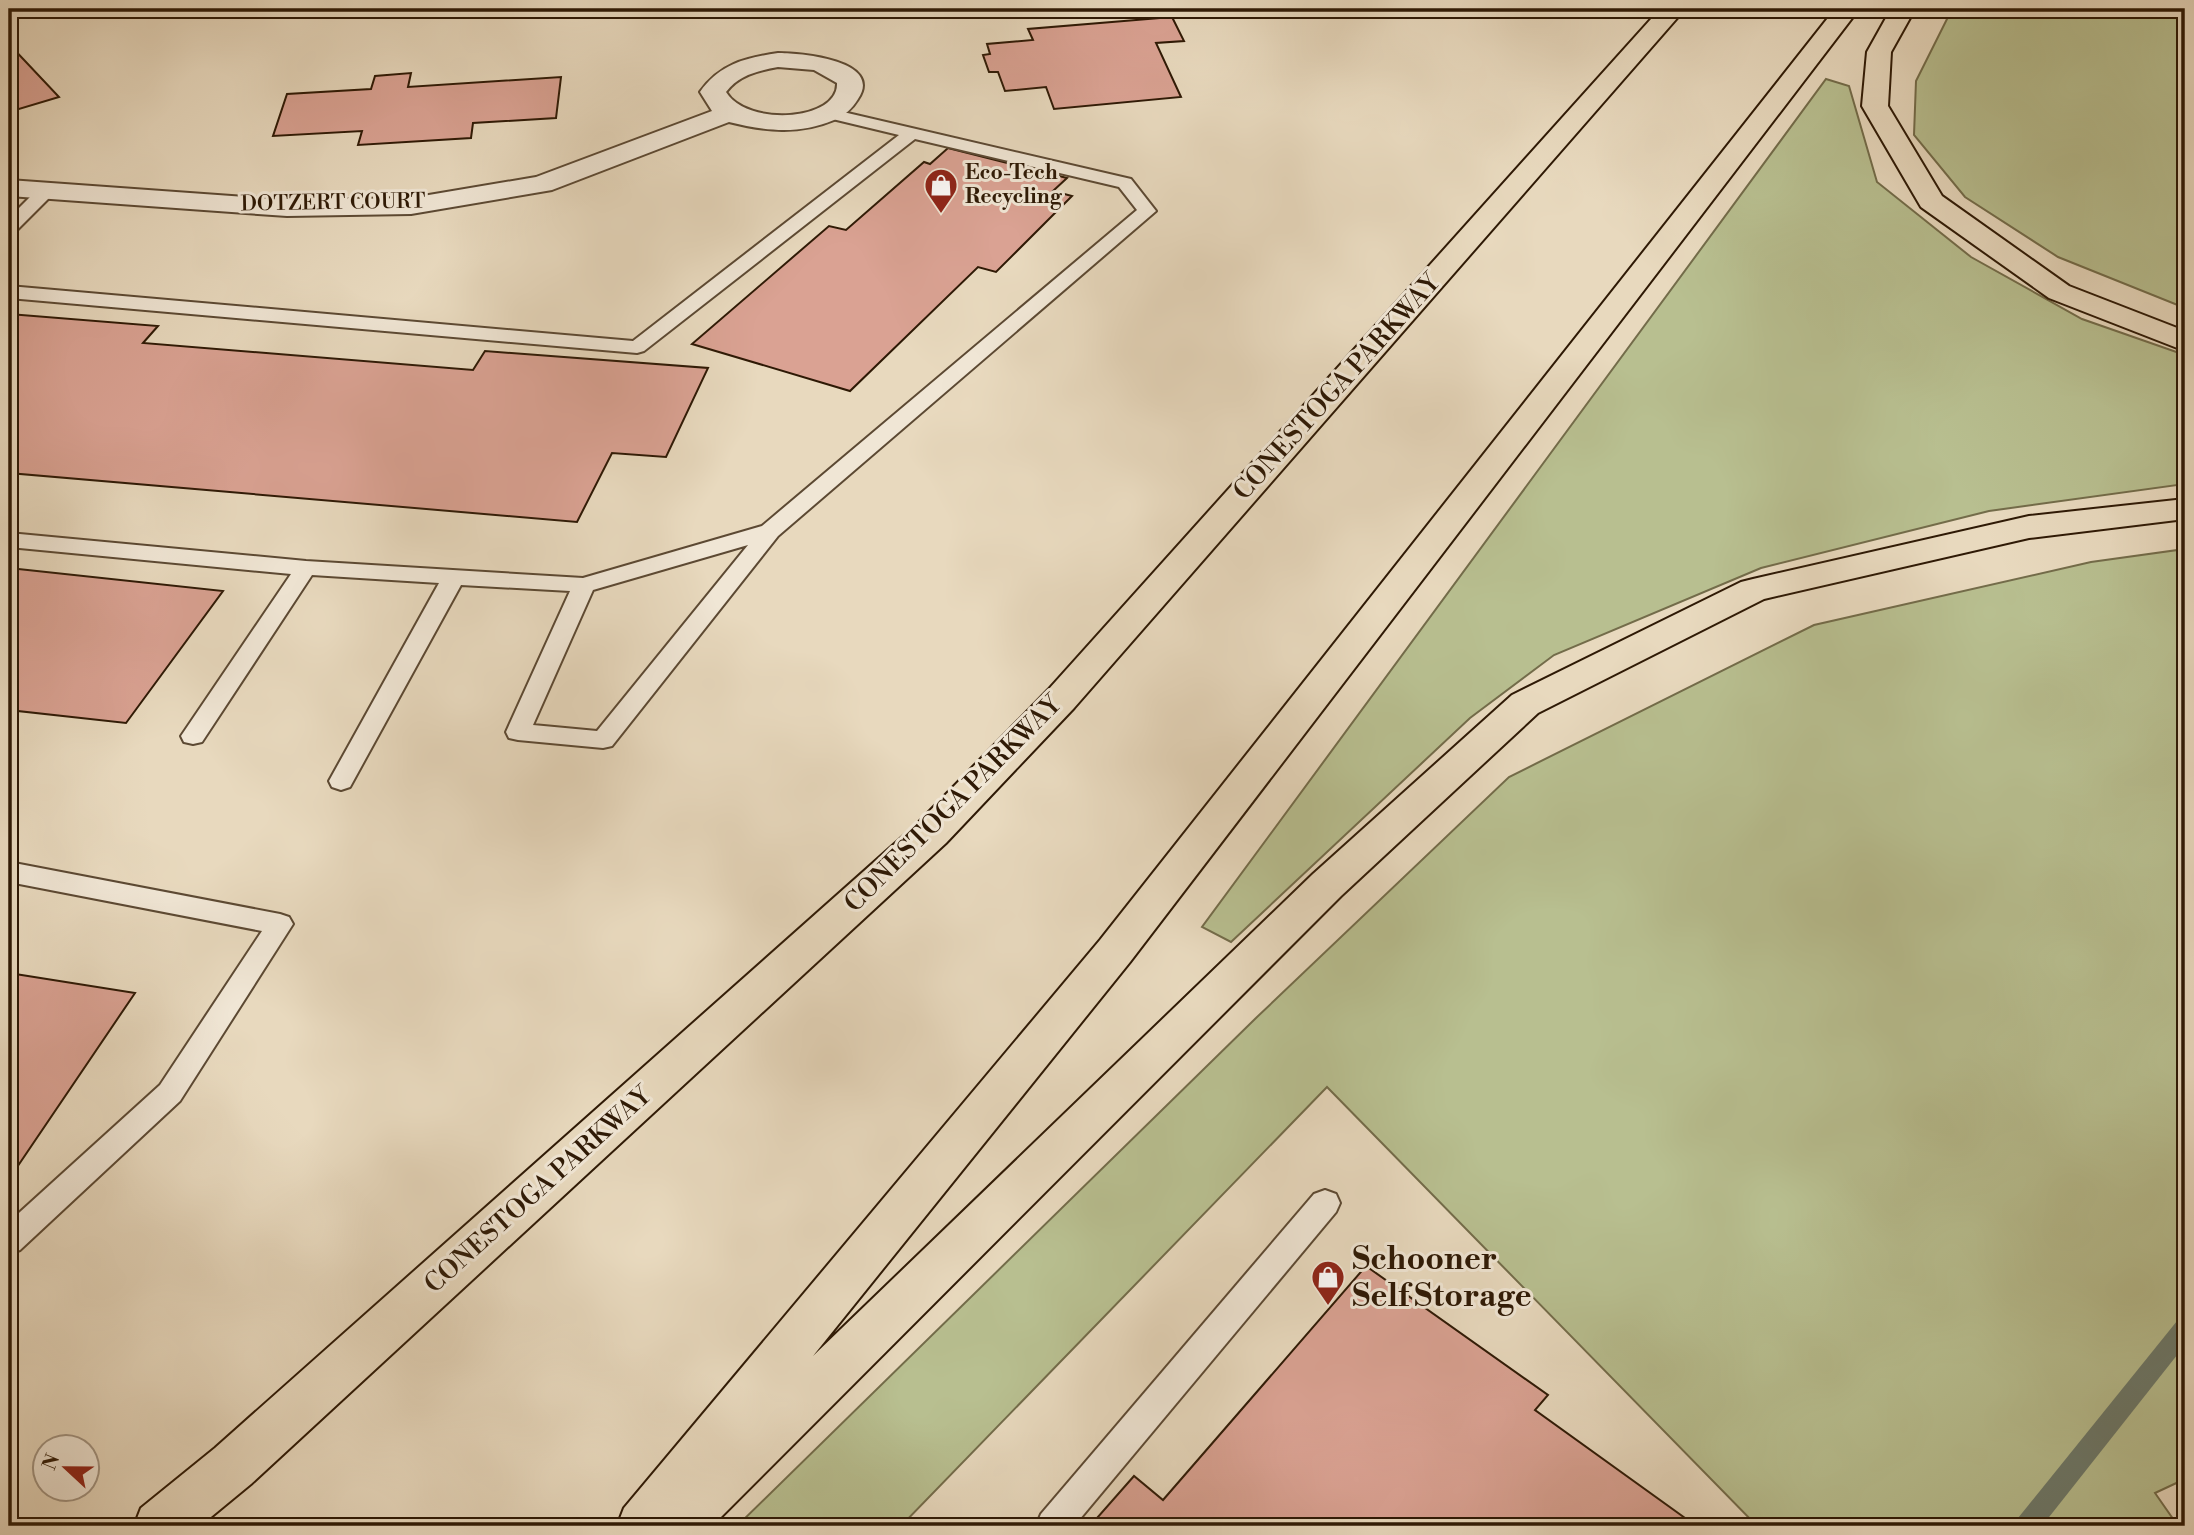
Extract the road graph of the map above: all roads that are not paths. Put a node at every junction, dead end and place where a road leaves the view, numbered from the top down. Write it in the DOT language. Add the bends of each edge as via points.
graph roads {
  1 [pos="1673,9"];
  2 [pos="1847,9"];
  3 [pos="1903,9"];
  4 [pos="826,113"];
  5 [pos="727,114"];
  6 [pos="913,132"];
  7 [pos="9,188"];
  8 [pos="46,191"];
  9 [pos="9,228"];
  10 [pos="9,292"];
  11 [pos="2185,342"];
  12 [pos="2185,509"];
  13 [pos="770,531"];
  14 [pos="9,540"];
  15 [pos="306,568"];
  16 [pos="454,578"];
  17 [pos="584,585"];
  18 [pos="193,736"];
  19 [pos="341,781"];
  20 [pos="9,872"];
  21 [pos="1325,1203"];
  22 [pos="9,1241"];
  23 [pos="160,1526"];
  24 [pos="643,1526"];
  25 [pos="675,1526"];
  26 [pos="1053,1526"];
  1 -- 23 [label="highway, CONESTOGA PARKWAY" via="1061,699 932,833 233,1466"];
  2 -- 24 [label="highway" via="1115,951"];
  3 -- 11 [label="highway" via="1879,52 1875,106 1931,201 2059,292"];
  4 -- 5 [label="street" via="787,123"];
  4 -- 5 [label="street" via="850,92 849,81 840,71 802,60 754,64 719,81 713,92 716,104"];
  4 -- 6 [label="lane"];
  5 -- 8 [label="street, DOTZERT COURT" via="542,184 411,206 288,208"];
  6 -- 10 [label="lane" via="637,347"];
  6 -- 13 [label="lane" via="1125,183 1147,211"];
  7 -- 8 [label="street, DOTZERT COURT"];
  8 -- 9 [label="lane"];
  12 -- 25 [label="highway" via="2029,527 1753,590 1525,704 1327,885"];
  13 -- 17 [label="lane"];
  13 -- 17 [label="lane" via="603,740 518,732"];
  14 -- 15 [label="lane"];
  15 -- 16 [label="lane"];
  15 -- 18 [label="lane"];
  16 -- 17 [label="lane"];
  16 -- 19 [label="lane"];
  20 -- 22 [label="lane" via="280,924 170,1093"];
  21 -- 26 [label="lane"];
}
